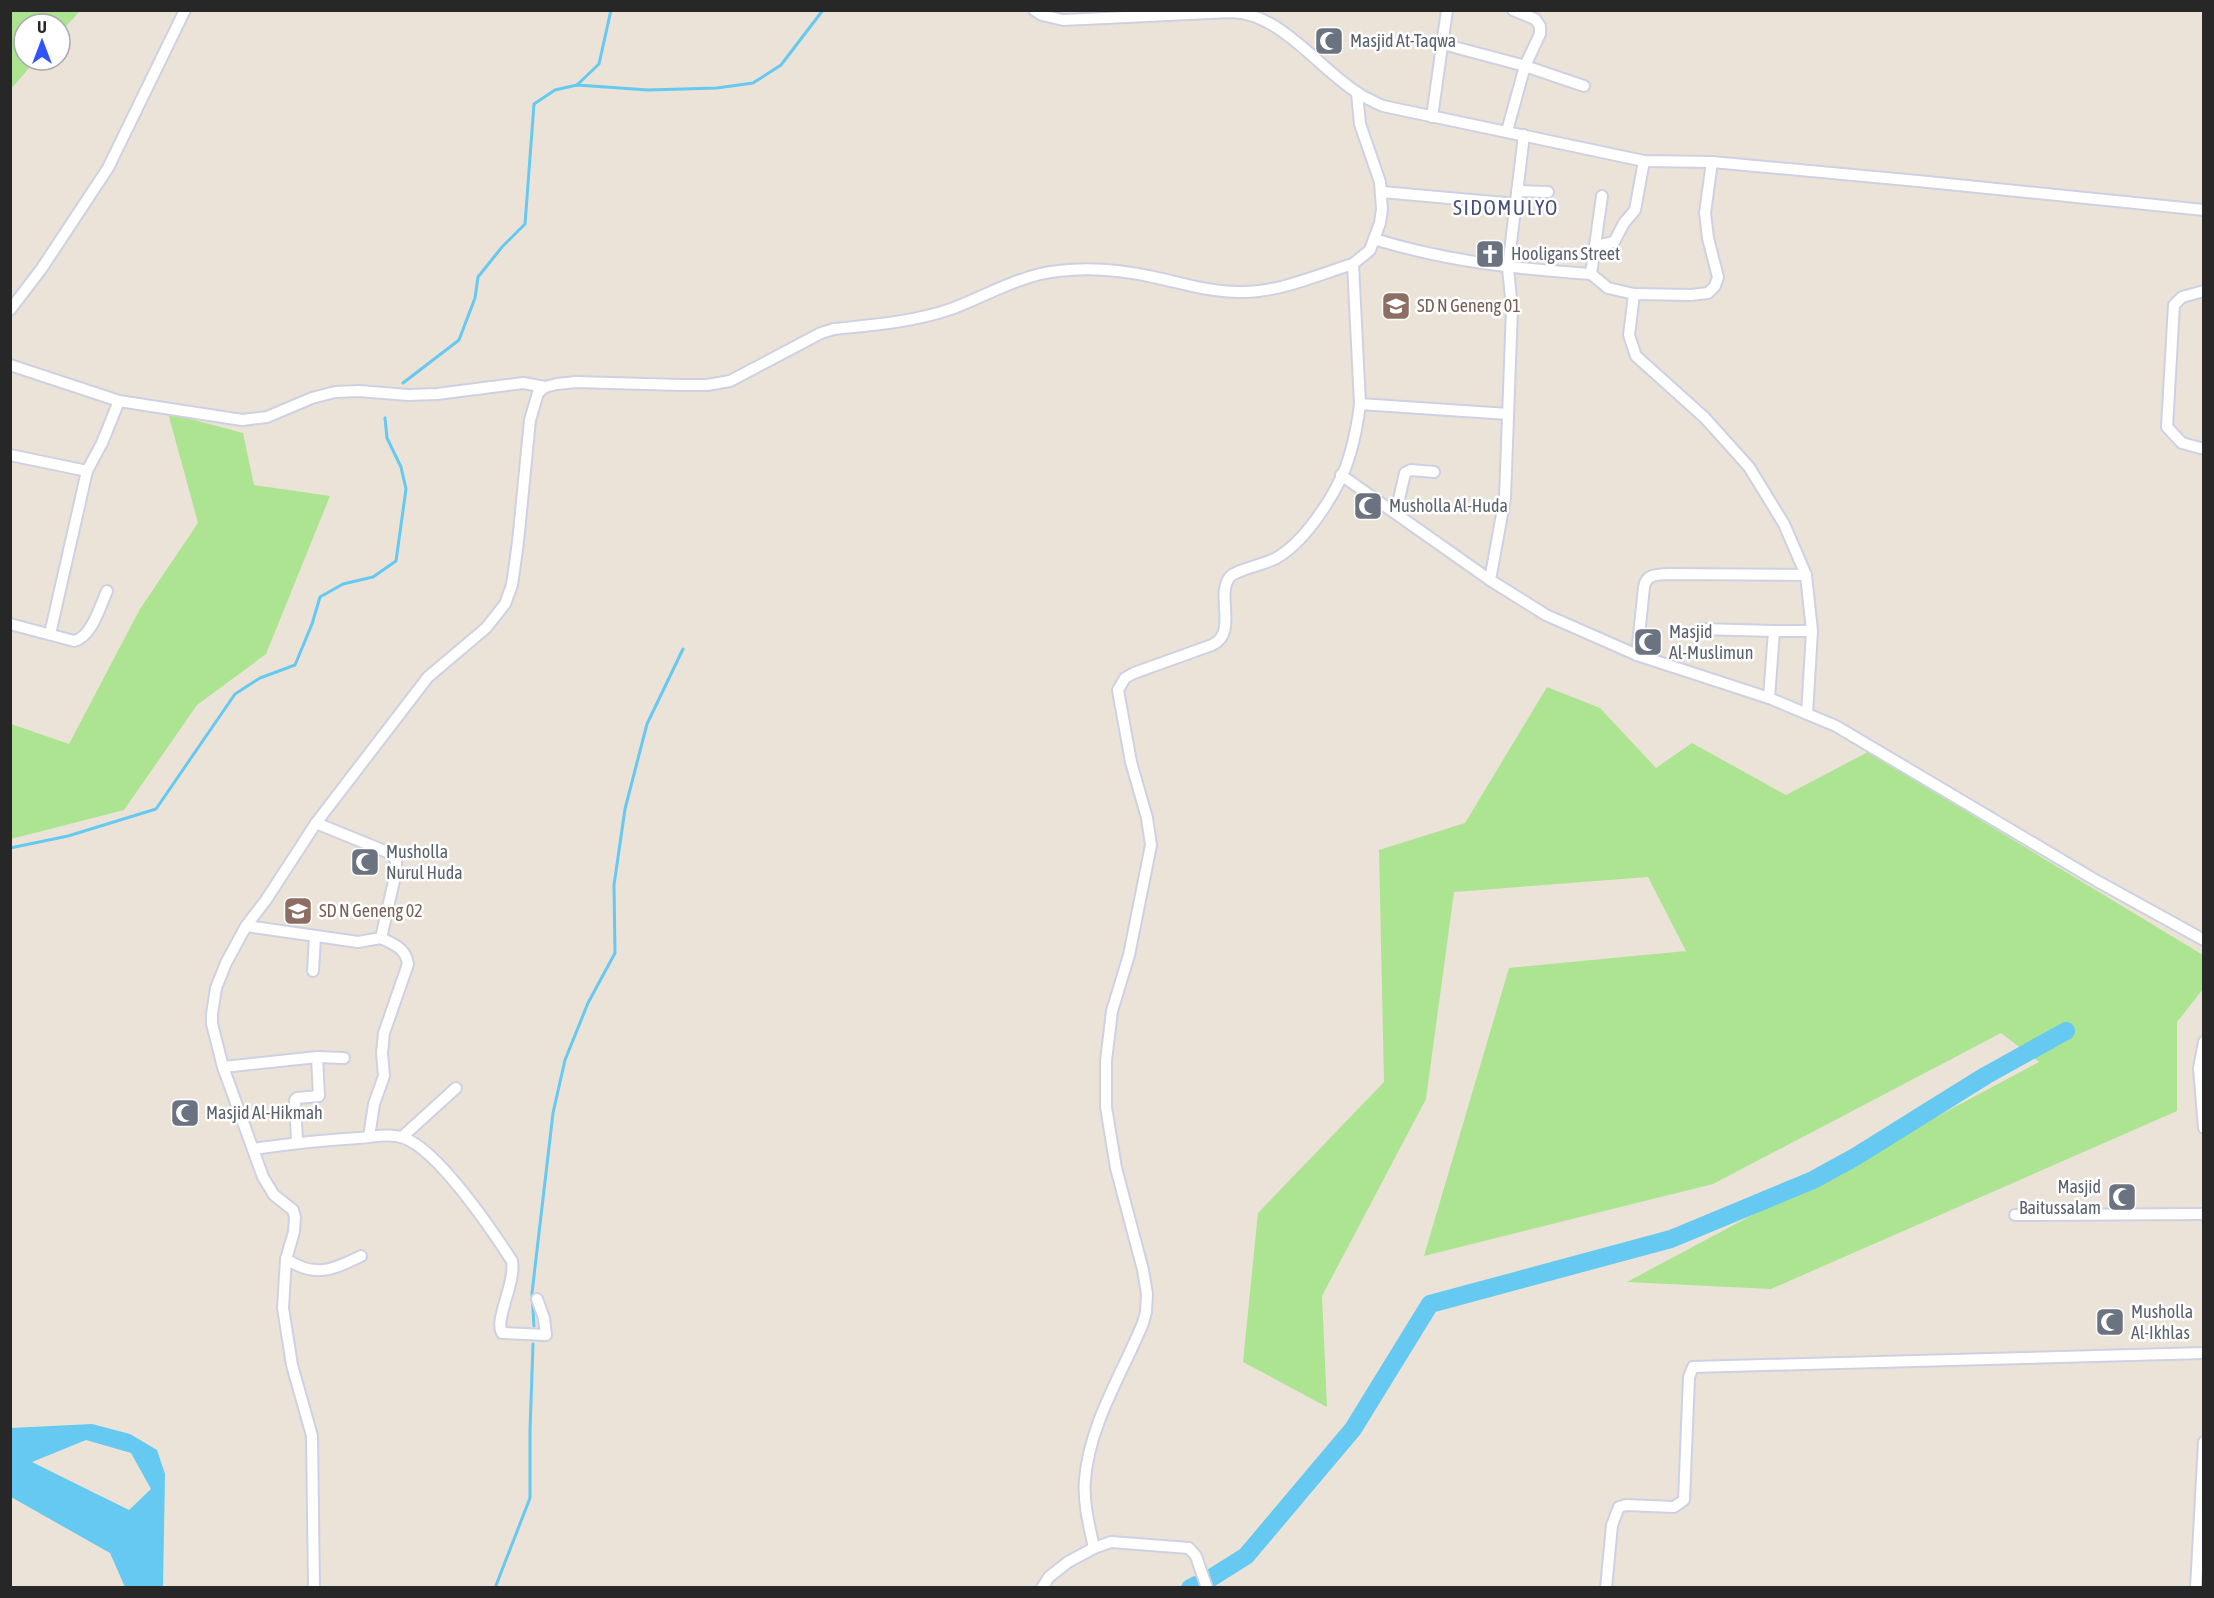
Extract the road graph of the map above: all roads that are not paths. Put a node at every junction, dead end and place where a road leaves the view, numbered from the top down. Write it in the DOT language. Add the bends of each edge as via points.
graph roads {
  1 [pos="185,10"];
  2 [pos="1034,10"];
  3 [pos="1448,10"];
  4 [pos="1513,10"];
  5 [pos="1443,44"];
  6 [pos="1525,66"];
  7 [pos="1584,86"];
  8 [pos="1357,93"];
  9 [pos="1432,117"];
  10 [pos="1507,131"];
  11 [pos="1524,135"];
  12 [pos="1644,161"];
  13 [pos="1712,162"];
  14 [pos="1517,191"];
  15 [pos="1382,192"];
  16 [pos="1548,192"];
  17 [pos="1602,196"];
  18 [pos="1516,204"];
  19 [pos="2204,210"];
  20 [pos="1374,239"];
  21 [pos="1596,246"];
  22 [pos="1353,264"];
  23 [pos="1508,268"];
  24 [pos="1591,274"];
  25 [pos="2204,291"];
  26 [pos="1634,294"];
  27 [pos="10,310"];
  28 [pos="10,365"];
  29 [pos="545,387"];
  30 [pos="119,401"];
  31 [pos="1360,404"];
  32 [pos="1508,414"];
  33 [pos="2204,449"];
  34 [pos="10,455"];
  35 [pos="87,471"];
  36 [pos="1434,472"];
  37 [pos="1341,475"];
  38 [pos="1396,512"];
  39 [pos="1806,574"];
  40 [pos="1490,580"];
  41 [pos="107,591"];
  42 [pos="10,624"];
  43 [pos="1700,629"];
  44 [pos="1774,631"];
  45 [pos="1812,631"];
  46 [pos="50,634"];
  47 [pos="1637,655"];
  48 [pos="1769,698"];
  49 [pos="1807,714"];
  50 [pos="316,823"];
  51 [pos="246,926"];
  52 [pos="315,937"];
  53 [pos="381,938"];
  54 [pos="2204,940"];
  55 [pos="313,971"];
  56 [pos="2202,1049"];
  57 [pos="317,1057"];
  58 [pos="344,1058"];
  59 [pos="223,1067"];
  60 [pos="456,1088"];
  61 [pos="2204,1128"];
  62 [pos="369,1137"];
  63 [pos="402,1137"];
  64 [pos="297,1142"];
  65 [pos="253,1149"];
  66 [pos="2204,1214"];
  67 [pos="2015,1215"];
  68 [pos="361,1256"];
  69 [pos="286,1258"];
  70 [pos="537,1299"];
  71 [pos="2204,1353"];
  72 [pos="2204,1442"];
  73 [pos="1094,1548"];
  74 [pos="314,1587"];
  75 [pos="1042,1587"];
  76 [pos="1207,1587"];
  77 [pos="1606,1587"];
  78 [pos="2196,1587"];
  1 -- 27 [label="street" via="108,168"];
  2 -- 8 [label="street" via="1063,20 1252,14 1279,30"];
  3 -- 5 [label="street"];
  4 -- 6 [label="street" via="1532,16 1540,26"];
  5 -- 6 [label="street"];
  5 -- 9 [label="street"];
  6 -- 7 [label="street"];
  6 -- 10 [label="street"];
  8 -- 9 [label="street" via="1383,106"];
  8 -- 15 [label="street" via="1360,124"];
  9 -- 10 [label="street"];
  10 -- 11 [label="street"];
  11 -- 12 [label="street"];
  11 -- 14 [label="street"];
  12 -- 13 [label="street"];
  12 -- 21 [label="street" via="1635,210 1614,242"];
  13 -- 19 [label="street"];
  13 -- 26 [label="street" via="1705,213 1718,277 1715,286 1708,293 1691,295"];
  14 -- 16 [label="street"];
  14 -- 18 [label="street"];
  15 -- 18 [label="street"];
  15 -- 20 [label="street" via="1380,223"];
  17 -- 21 [label="street"];
  18 -- 23 [label="street"];
  20 -- 22 [label="street" via="1370,250"];
  20 -- 23 [label="street" via="1401,248"];
  21 -- 24 [label="street"];
  22 -- 29 [label="street" via="1278,288 1238,292 1119,271 1054,271 925,317 820,333 719,384 576,382"];
  22 -- 31 [label="street"];
  23 -- 24 [label="street"];
  23 -- 32 [label="street" via="1512,308"];
  24 -- 26 [label="street" via="1608,288"];
  25 -- 33 [label="street" via="2182,297 2173,309 2167,427 2182,443"];
  26 -- 39 [label="street" via="1629,335 1636,356 1705,418 1749,467 1784,524"];
  28 -- 30 [label="street"];
  29 -- 30 [label="street" via="523,382 418,395 335,392 267,417 242,420"];
  29 -- 50 [label="street" via="536,397 530,420 508,599 486,628 428,677"];
  30 -- 35 [label="street"];
  31 -- 32 [label="street"];
  31 -- 37 [label="street" via="1350,456"];
  32 -- 40 [label="street" via="1505,498"];
  34 -- 35 [label="street"];
  35 -- 46 [label="street"];
  36 -- 38 [label="street" via="1406,473"];
  37 -- 38 [label="street"];
  37 -- 73 [label="street" via="1318,518 1287,551 1229,578 1221,639 1134,673 1125,678 1118,690 1151,845 1129,955 1113,1011 1106,1061 1106,1107 1116,1168 1147,1294 1143,1323 1089,1453 1085,1499"];
  38 -- 40 [label="street"];
  39 -- 45 [label="street"];
  39 -- 47 [label="street" via="1651,576 1645,582"];
  40 -- 47 [label="street" via="1546,615"];
  41 -- 46 [label="street" via="81,639 74,641"];
  42 -- 46 [label="street"];
  43 -- 44 [label="street"];
  44 -- 45 [label="street"];
  44 -- 48 [label="street"];
  45 -- 49 [label="street"];
  47 -- 48 [label="street"];
  48 -- 49 [label="street"];
  49 -- 54 [label="street" via="1836,726"];
  50 -- 51 [label="street"];
  50 -- 53 [label="street" via="396,859"];
  51 -- 52 [label="street"];
  51 -- 59 [label="street" via="226,963 213,1005 212,1024"];
  52 -- 53 [label="street" via="358,942"];
  52 -- 55 [label="street"];
  53 -- 62 [label="street" via="404,951 408,964 384,1033 384,1076 374,1104"];
  56 -- 61 [label="street" via="2199,1068"];
  57 -- 58 [label="street"];
  57 -- 59 [label="street"];
  57 -- 64 [label="street" via="319,1096 295,1100"];
  59 -- 65 [label="street"];
  60 -- 63 [label="street"];
  62 -- 63 [label="street"];
  62 -- 64 [label="street"];
  63 -- 70 [label="street" via="424,1150 442,1169 484,1219 512,1261 509,1294 499,1323 502,1333 546,1335"];
  64 -- 65 [label="street"];
  65 -- 69 [label="street" via="269,1187 294,1214 294,1232"];
  66 -- 67 [label="street"];
  68 -- 69 [label="street" via="322,1271 304,1269"];
  69 -- 74 [label="street" via="285,1326 313,1449"];
  71 -- 77 [label="street" via="1693,1367 1689,1377 1684,1500 1674,1507 1619,1507 1612,1525"];
  72 -- 78 [label="street"];
  73 -- 75 [label="street" via="1057,1569"];
  73 -- 76 [label="street" via="1111,1542 1189,1548 1196,1556"];
}
